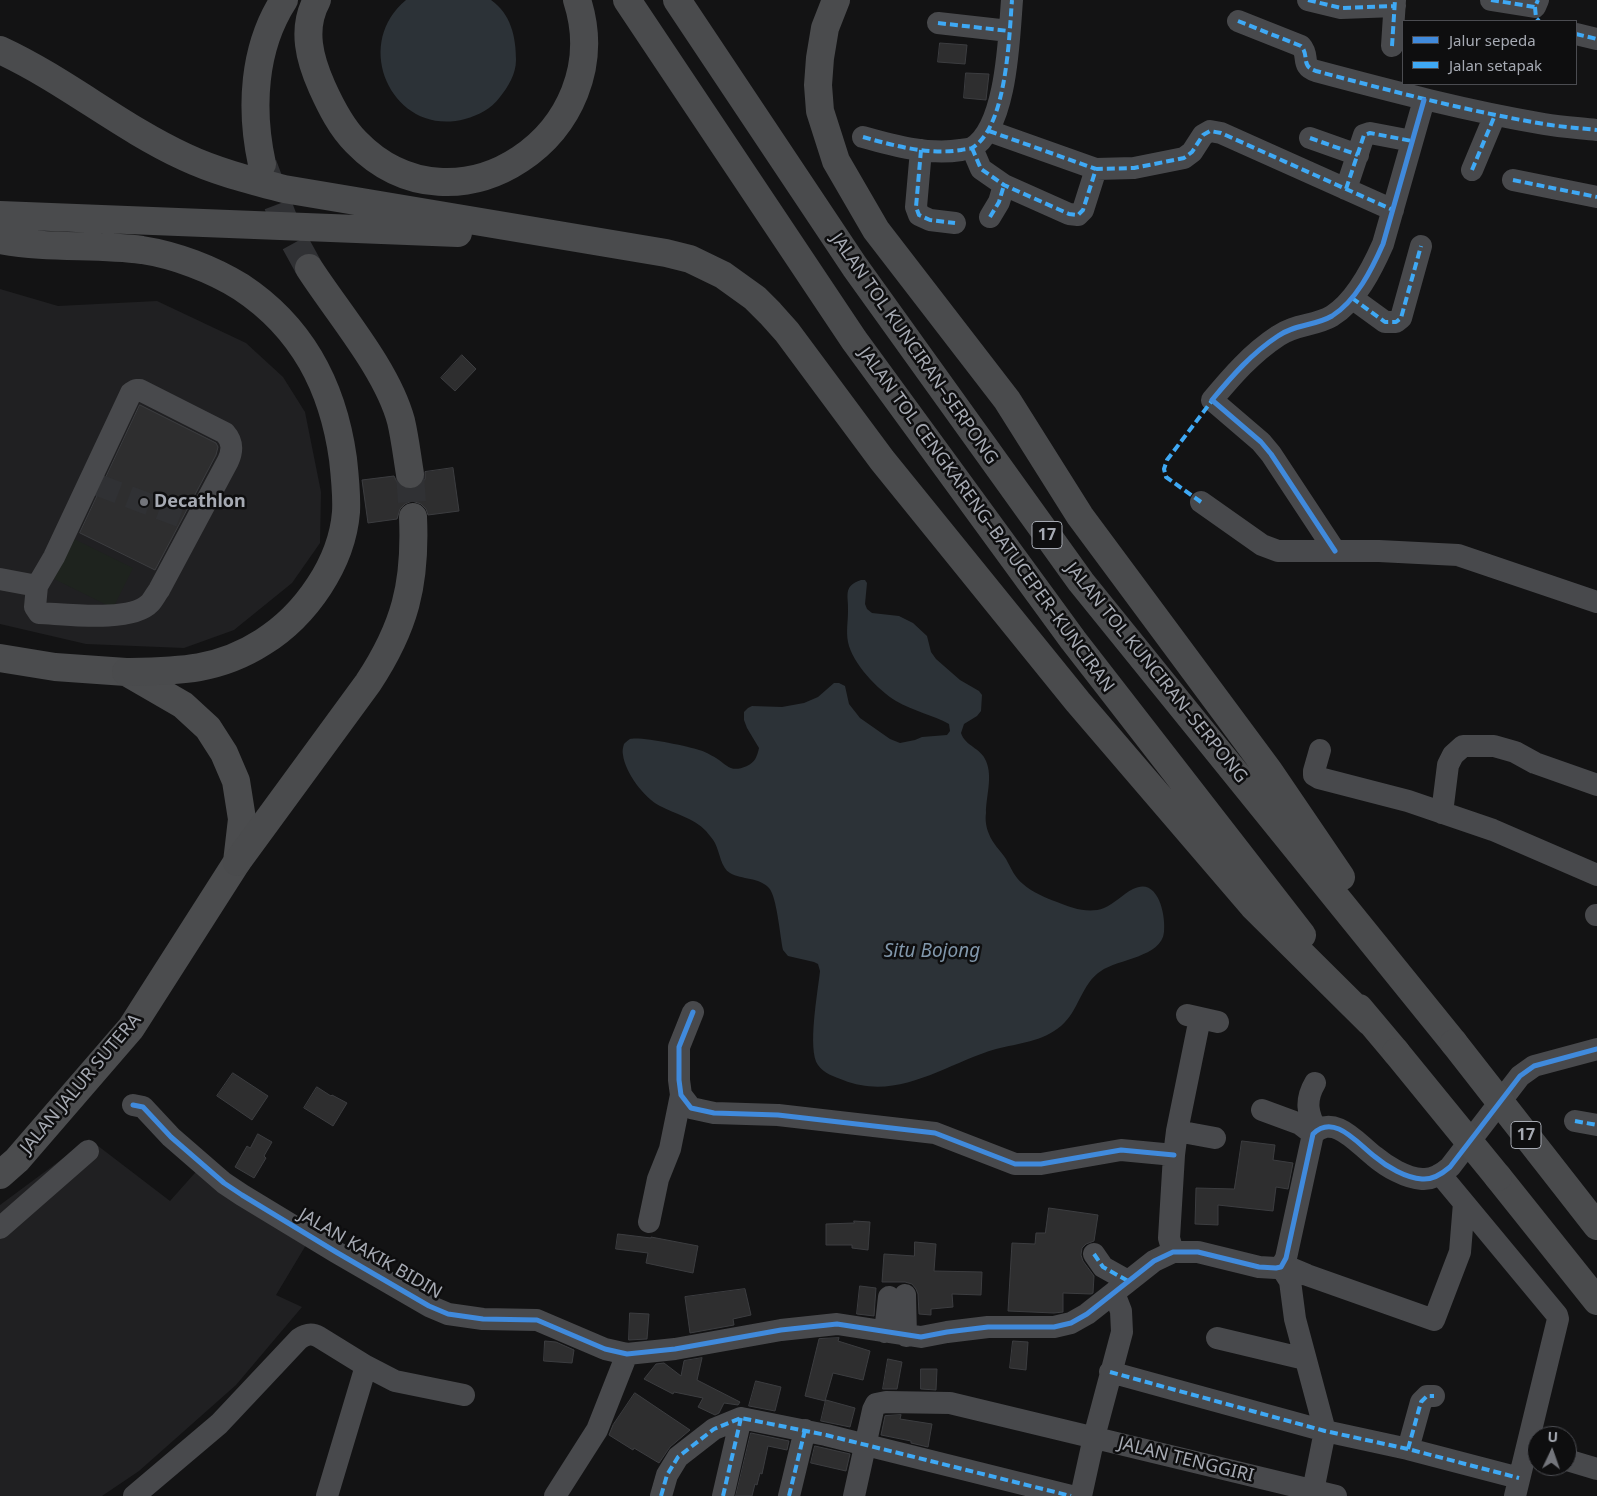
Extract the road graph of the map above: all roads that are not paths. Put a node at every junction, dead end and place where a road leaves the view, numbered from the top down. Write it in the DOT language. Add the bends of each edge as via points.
graph roads {
  1 [pos="284,0"];
  2 [pos="317,0"];
  3 [pos="577,0"];
  4 [pos="627,0"];
  5 [pos="677,0"];
  6 [pos="836,0"];
  7 [pos="1012,0"];
  8 [pos="1491,0"];
  9 [pos="1311,1"];
  10 [pos="1395,3"];
  11 [pos="1538,9"];
  12 [pos="1238,21"];
  13 [pos="938,24"];
  14 [pos="1009,31"];
  15 [pos="1577,34"];
  16 [pos="1597,39"];
  17 [pos="1392,46"];
  18 [pos="0,50"];
  19 [pos="1424,100"];
  20 [pos="1495,115"];
  21 [pos="1597,130"];
  22 [pos="989,131"];
  23 [pos="863,137"];
  24 [pos="1310,138"];
  25 [pos="1412,141"];
  26 [pos="972,148"];
  27 [pos="921,150"];
  28 [pos="1358,155"];
  29 [pos="262,164"];
  30 [pos="1096,169"];
  31 [pos="1472,170"];
  32 [pos="1513,180"];
  33 [pos="1004,185"];
  34 [pos="1346,189"];
  35 [pos="1597,197"];
  36 [pos="1393,210"];
  37 [pos="0,215"];
  38 [pos="990,217"];
  39 [pos="955,223"];
  40 [pos="0,240"];
  41 [pos="590,240"];
  42 [pos="1421,246"];
  43 [pos="309,268"];
  44 [pos="1352,298"];
  45 [pos="410,474"];
  46 [pos="1201,502"];
  47 [pos="413,517"];
  48 [pos="1336,550"];
  49 [pos="0,579"];
  50 [pos="37,586"];
  51 [pos="1597,602"];
  52 [pos="0,658"];
  53 [pos="126,672"];
  54 [pos="1320,750"];
  55 [pos="1597,785"];
  56 [pos="1442,813"];
  57 [pos="237,862"];
  58 [pos="1597,875"];
  59 [pos="693,1012"];
  60 [pos="1202,1018"];
  61 [pos="1370,1022"];
  62 [pos="1454,1043"];
  63 [pos="1597,1049"];
  64 [pos="1315,1084"];
  65 [pos="682,1096"];
  66 [pos="133,1105"];
  67 [pos="1262,1110"];
  68 [pos="1177,1131"];
  69 [pos="1315,1132"];
  70 [pos="1215,1138"];
  71 [pos="88,1152"];
  72 [pos="1174,1155"];
  73 [pos="1440,1174"];
  74 [pos="0,1175"];
  75 [pos="1464,1203"];
  76 [pos="650,1222"];
  77 [pos="1597,1226"];
  78 [pos="0,1228"];
  79 [pos="1172,1252"];
  80 [pos="1094,1254"];
  81 [pos="1282,1266"];
  82 [pos="1121,1287"];
  83 [pos="897,1296"];
  84 [pos="1597,1301"];
  85 [pos="895,1334"];
  86 [pos="1217,1338"];
  87 [pos="627,1354"];
  88 [pos="1305,1359"];
  89 [pos="366,1366"];
  90 [pos="1110,1372"];
  91 [pos="464,1395"];
  92 [pos="1434,1396"];
  93 [pos="741,1418"];
  94 [pos="1537,1426"];
  95 [pos="805,1430"];
  96 [pos="1325,1431"];
  97 [pos="1094,1437"];
  98 [pos="866,1445"];
  99 [pos="1408,1449"];
  100 [pos="1527,1462"];
  101 [pos="1577,1463"];
  102 [pos="1597,1469"];
  103 [pos="1517,1487"];
  104 [pos="1312,1493"];
  105 [pos="134,1496"];
  106 [pos="326,1496"];
  107 [pos="555,1496"];
  108 [pos="661,1496"];
  109 [pos="723,1496"];
  110 [pos="789,1496"];
  111 [pos="854,1496"];
  112 [pos="1070,1496"];
  113 [pos="1081,1496"];
  114 [pos="1336,1496"];
  1 -- 29 [label="highway" via="268,31 257,78"];
  2 -- 3 [label="highway" via="310,20 309,50 312,65 336,116 355,141 382,163 415,177 448,182 504,169 529,154 555,128 572,98 581,70 583,36"];
  4 -- 61 [label="highway, JALAN TOL CENGKARENG–BATUCEPER–KUNCIRAN / 17" via="854,340 1073,640"];
  5 -- 62 [label="highway, JALAN TOL KUNCIRAN–SERPONG / 17" via="855,267 1081,582"];
  6 -- 62 [label="highway" via="825,28 820,58 820,111 836,161 876,230 1007,400 1080,516 1269,771"];
  7 -- 14 [label="street"];
  8 -- 11 [label="street"];
  9 -- 10 [label="street" via="1341,8"];
  10 -- 17 [label="street"];
  12 -- 19 [label="street" via="1301,46 1310,69"];
  13 -- 14 [label="street"];
  14 -- 22 [label="street" via="999,104"];
  15 -- 16 [label="street"];
  18 -- 41 [label="highway" via="53,77 161,145 229,174 284,189"];
  19 -- 20 [label="street"];
  19 -- 25 [label="street"];
  20 -- 21 [label="street"];
  20 -- 31 [label="street"];
  22 -- 26 [label="street"];
  22 -- 30 [label="street"];
  23 -- 27 [label="street"];
  24 -- 28 [label="street"];
  25 -- 28 [label="street" via="1370,133 1364,135"];
  25 -- 36 [label="street"];
  26 -- 27 [label="street"];
  26 -- 33 [label="street" via="981,169"];
  27 -- 39 [label="street" via="916,207 919,215"];
  28 -- 34 [label="street"];
  30 -- 33 [label="street" via="1083,210 1078,215"];
  30 -- 34 [label="street" via="1134,168 1184,158 1210,131 1221,132"];
  32 -- 35 [label="street"];
  33 -- 38 [label="street"];
  34 -- 36 [label="street"];
  36 -- 44 [label="street" via="1377,259"];
  37 -- 41 [label="highway"];
  40 -- 53 [label="highway" via="47,246 142,250 185,262 221,277 256,298 286,325 317,370 331,403 341,444 346,513 331,564 311,596 279,631 238,656 192,670"];
  41 -- 61 [label="highway" via="690,259 736,283 760,303 787,332 882,460 1078,702 1253,906"];
  42 -- 44 [label="street" via="1401,318 1396,322 1385,322"];
  43 -- 45 [label="highway" via="390,393 401,421"];
  44 -- 48 [label="street" via="1332,316 1279,335 1240,367 1212,400 1271,454"];
  46 -- 48 [label="street" via="1262,545 1278,551"];
  47 -- 57 [label="highway" via="412,579 402,618 387,652 368,683"];
  48 -- 51 [label="street" via="1458,555"];
  49 -- 50 [label="street"];
  50 -- 50 [label="street" via="93,484 131,393 140,390 225,433 229,438 232,452 150,604 139,610 107,616 39,613 35,606"];
  52 -- 53 [label="main road" via="55,667"];
  53 -- 57 [label="main road" via="192,712 208,728 224,753 240,798 242,819"];
  54 -- 56 [label="street" via="1314,776"];
  55 -- 56 [label="street" via="1535,763 1515,752 1494,746 1463,746 1448,765"];
  56 -- 58 [label="street" via="1493,830"];
  57 -- 74 [label="main road, JALAN JALUR SUTERA" via="132,1028 17,1160"];
  59 -- 65 [label="street" via="679,1047"];
  60 -- 68 [label="street"];
  61 -- 84 [label="highway, 17, bridge"];
  62 -- 77 [label="highway, JALAN TOL KUNCIRAN–SERPONG / 17, bridge"];
  63 -- 73 [label="street" via="1534,1066 1520,1076 1450,1167"];
  64 -- 69 [label="street" via="1310,1091 1308,1105"];
  65 -- 72 [label="street" via="691,1108 714,1113 778,1115 935,1133 1015,1164 1041,1164 1121,1150"];
  65 -- 76 [label="street" via="670,1149 658,1179"];
  66 -- 87 [label="street, JALAN KAKIK BIDIN" via="143,1107 224,1183 434,1308 448,1314 483,1319 537,1320 606,1349"];
  67 -- 69 [label="street"];
  68 -- 70 [label="street"];
  68 -- 72 [label="street"];
  69 -- 73 [label="street" via="1324,1126 1346,1132 1376,1158 1405,1176 1424,1180"];
  69 -- 81 [label="street"];
  71 -- 78 [label="street"];
  72 -- 79 [label="street" via="1169,1238"];
  73 -- 75 [label="street"];
  75 -- 81 [label="street" via="1460,1252 1434,1320"];
  75 -- 94 [label="street" via="1557,1315"];
  79 -- 81 [label="street" via="1198,1252 1259,1267"];
  79 -- 82 [label="street" via="1154,1261"];
  80 -- 82 [label="street"];
  81 -- 88 [label="street" via="1290,1281"];
  82 -- 85 [label="street" via="1072,1323 1054,1327 988,1327 921,1337"];
  82 -- 90 [label="street" via="1122,1332"];
  83 -- 85 [label="street"];
  85 -- 87 [label="street" via="836,1324"];
  86 -- 88 [label="street"];
  87 -- 107 [label="street" via="597,1430"];
  88 -- 96 [label="street"];
  89 -- 91 [label="street" via="395,1381"];
  89 -- 105 [label="street" via="315,1334 303,1336 219,1424"];
  89 -- 106 [label="street"];
  90 -- 96 [label="street"];
  90 -- 97 [label="street"];
  92 -- 99 [label="street" via="1426,1396 1421,1402"];
  93 -- 95 [label="street"];
  93 -- 108 [label="street" via="714,1429 678,1457 667,1475"];
  93 -- 109 [label="street"];
  95 -- 98 [label="street"];
  95 -- 110 [label="street"];
  96 -- 99 [label="street"];
  96 -- 104 [label="street"];
  97 -- 98 [label="street, JALAN TENGGIRI" via="950,1403 886,1402 876,1404"];
  97 -- 104 [label="street, JALAN TENGGIRI"];
  97 -- 113 [label="street"];
  98 -- 111 [label="street"];
  98 -- 112 [label="street"];
  99 -- 103 [label="street"];
  100 -- 103 [label="street"];
  101 -- 102 [label="street"];
  104 -- 114 [label="street, JALAN TENGGIRI"];
}
